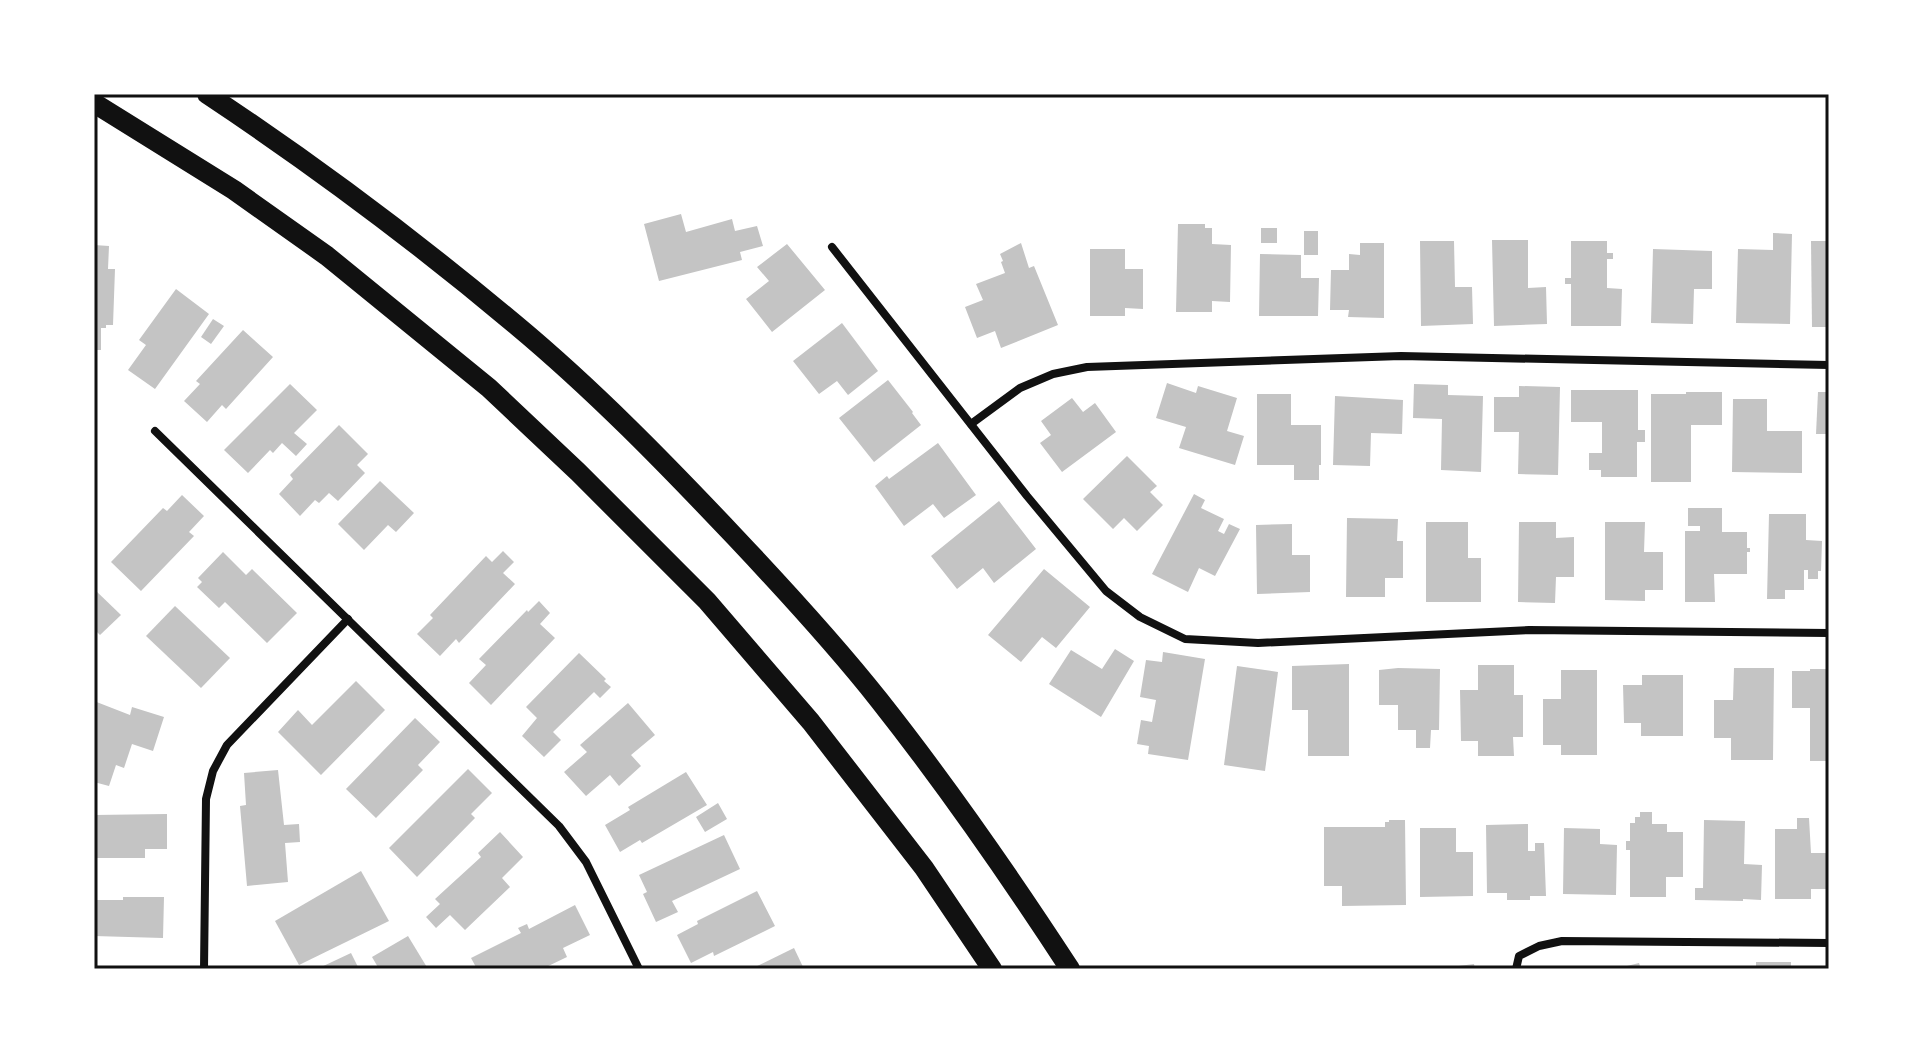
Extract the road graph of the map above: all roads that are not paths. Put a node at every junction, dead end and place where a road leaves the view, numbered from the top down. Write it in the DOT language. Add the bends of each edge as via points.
graph roads {
  1 [pos="207,94"];
  2 [pos="94,103"];
  3 [pos="832,247"];
  4 [pos="1829,365"];
  5 [pos="971,424"];
  6 [pos="155,431"];
  7 [pos="348,619"];
  8 [pos="1829,633"];
  9 [pos="1829,943"];
  10 [pos="204,969"];
  11 [pos="639,969"];
  12 [pos="992,969"];
  13 [pos="1070,969"];
  14 [pos="1516,969"];
  1 -- 13 [label="main road" via="397,229 518,326 631,430 796,601 878,699"];
  2 -- 12 [label="main road" via="234,190 327,256 489,388 578,472 707,601 811,722 924,868"];
  3 -- 5 [label="street"];
  4 -- 5 [label="street" via="1401,356 1087,367 1020,388"];
  5 -- 8 [label="street" via="1106,591 1140,617 1185,639 1258,643 1529,630"];
  6 -- 7 [label="street"];
  7 -- 10 [label="street" via="227,745 213,771 206,799"];
  7 -- 11 [label="street" via="559,826 586,862"];
  9 -- 14 [label="street" via="1562,941 1519,956"];
}
